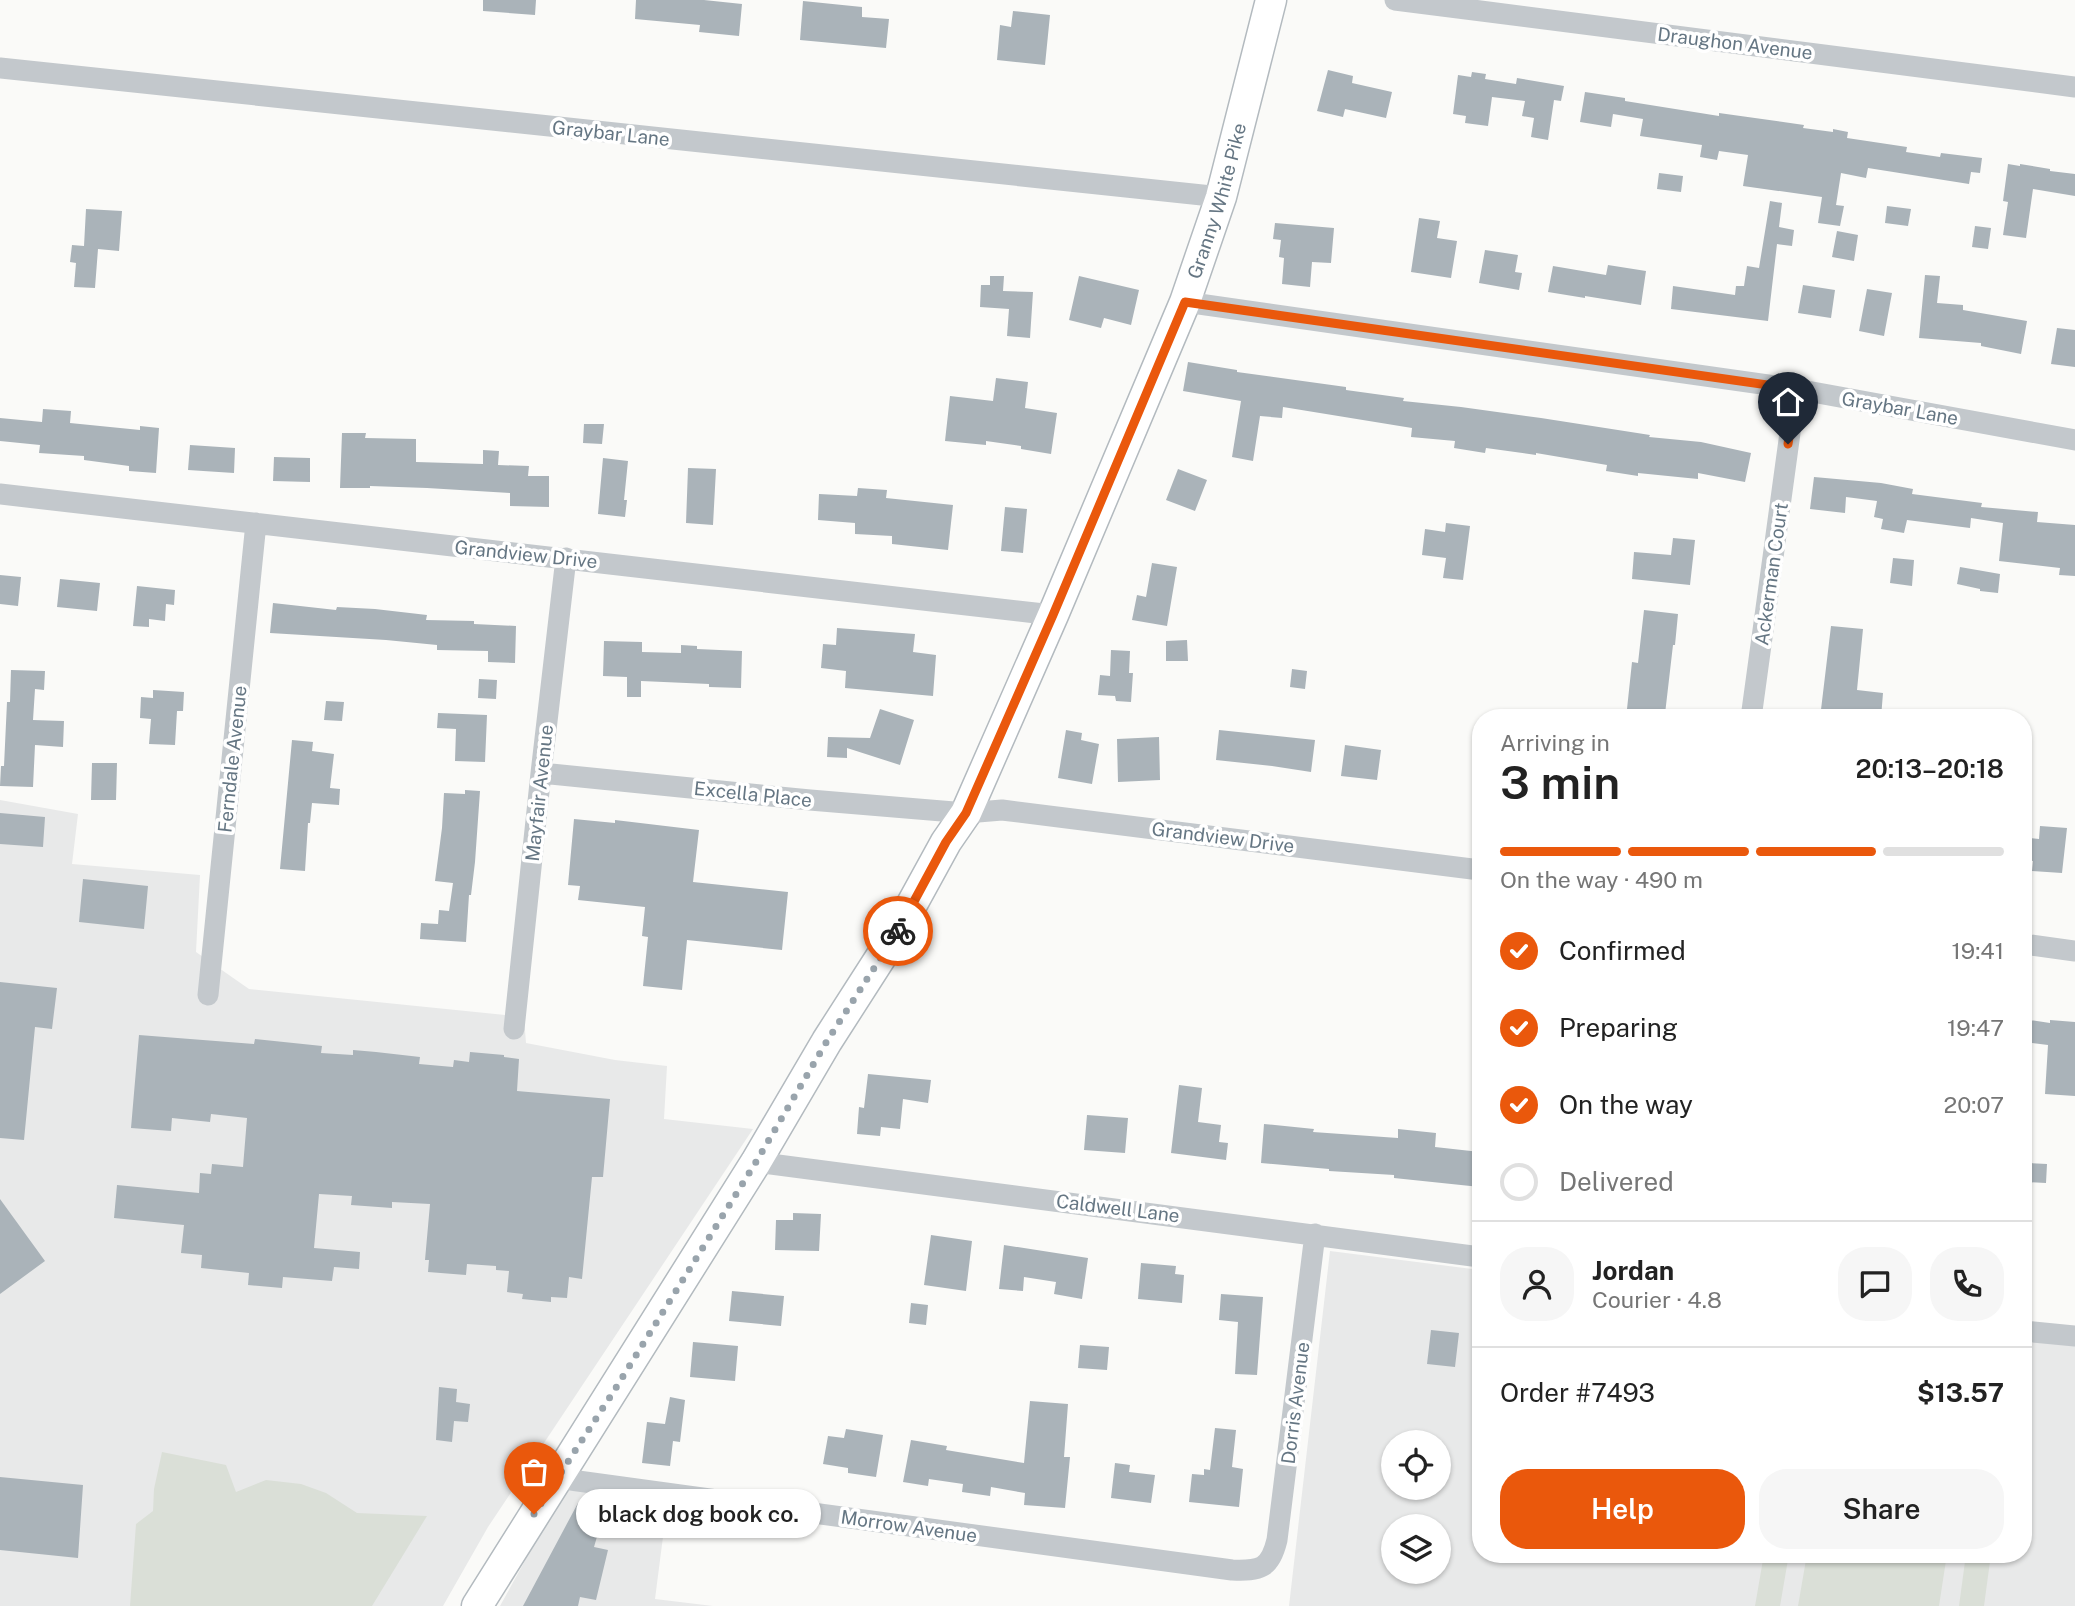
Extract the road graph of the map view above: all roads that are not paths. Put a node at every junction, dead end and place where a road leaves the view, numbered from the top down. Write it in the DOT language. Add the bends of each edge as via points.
graph roads {
  1 [pos="1271,0"];
  2 [pos="1395,0"];
  3 [pos="0,68"];
  4 [pos="2075,87"];
  5 [pos="1222,197"];
  6 [pos="1185,302"];
  7 [pos="1796,389"];
  8 [pos="2075,440"];
  9 [pos="0,494"];
  10 [pos="256,523"];
  11 [pos="566,558"];
  12 [pos="1053,615"];
  13 [pos="1752,709"];
  14 [pos="541,773"];
  15 [pos="966,813"];
  16 [pos="1472,869"];
  17 [pos="2032,945"];
  18 [pos="2075,951"];
  19 [pos="208,995"];
  20 [pos="514,1029"];
  21 [pos="756,1162"];
  22 [pos="1315,1234"];
  23 [pos="1472,1256"];
  24 [pos="2032,1332"];
  25 [pos="2075,1336"];
  26 [pos="556,1478"];
  27 [pos="1262,1568"];
  28 [pos="477,1606"];
  1 -- 5 [label="main road, Granny White Pike"];
  2 -- 4 [label="street, Draughon Avenue"];
  3 -- 5 [label="street, Graybar Lane"];
  5 -- 6 [label="main road, Granny White Pike"];
  6 -- 7 [label="street, Graybar Lane"];
  6 -- 12 [label="main road, Granny White Pike"];
  7 -- 8 [label="street, Graybar Lane"];
  7 -- 13 [label="street, Ackerman Court"];
  9 -- 10 [label="street, Grandview Drive"];
  10 -- 11 [label="street, Grandview Drive"];
  10 -- 19 [label="street, Ferndale Avenue"];
  11 -- 12 [label="street, Grandview Drive"];
  11 -- 14 [label="street, Mayfair Avenue"];
  12 -- 15 [label="main road, Granny White Pike"];
  14 -- 15 [label="street, Excella Place"];
  14 -- 20 [label="street, Mayfair Avenue"];
  15 -- 16 [label="street, Grandview Drive" via="1002,810"];
  15 -- 21 [label="main road, Granny White Pike"];
  17 -- 18 [label="street"];
  21 -- 22 [label="street, Caldwell Lane"];
  21 -- 26 [label="main road, Granny White Pike"];
  22 -- 23 [label="street, Caldwell Lane"];
  22 -- 27 [label="street, Dorris Avenue" via="1277,1540"];
  24 -- 25 [label="street"];
  26 -- 27 [label="street, Morrow Avenue" via="1232,1570"];
  26 -- 28 [label="main road, Granny White Pike"];
}
